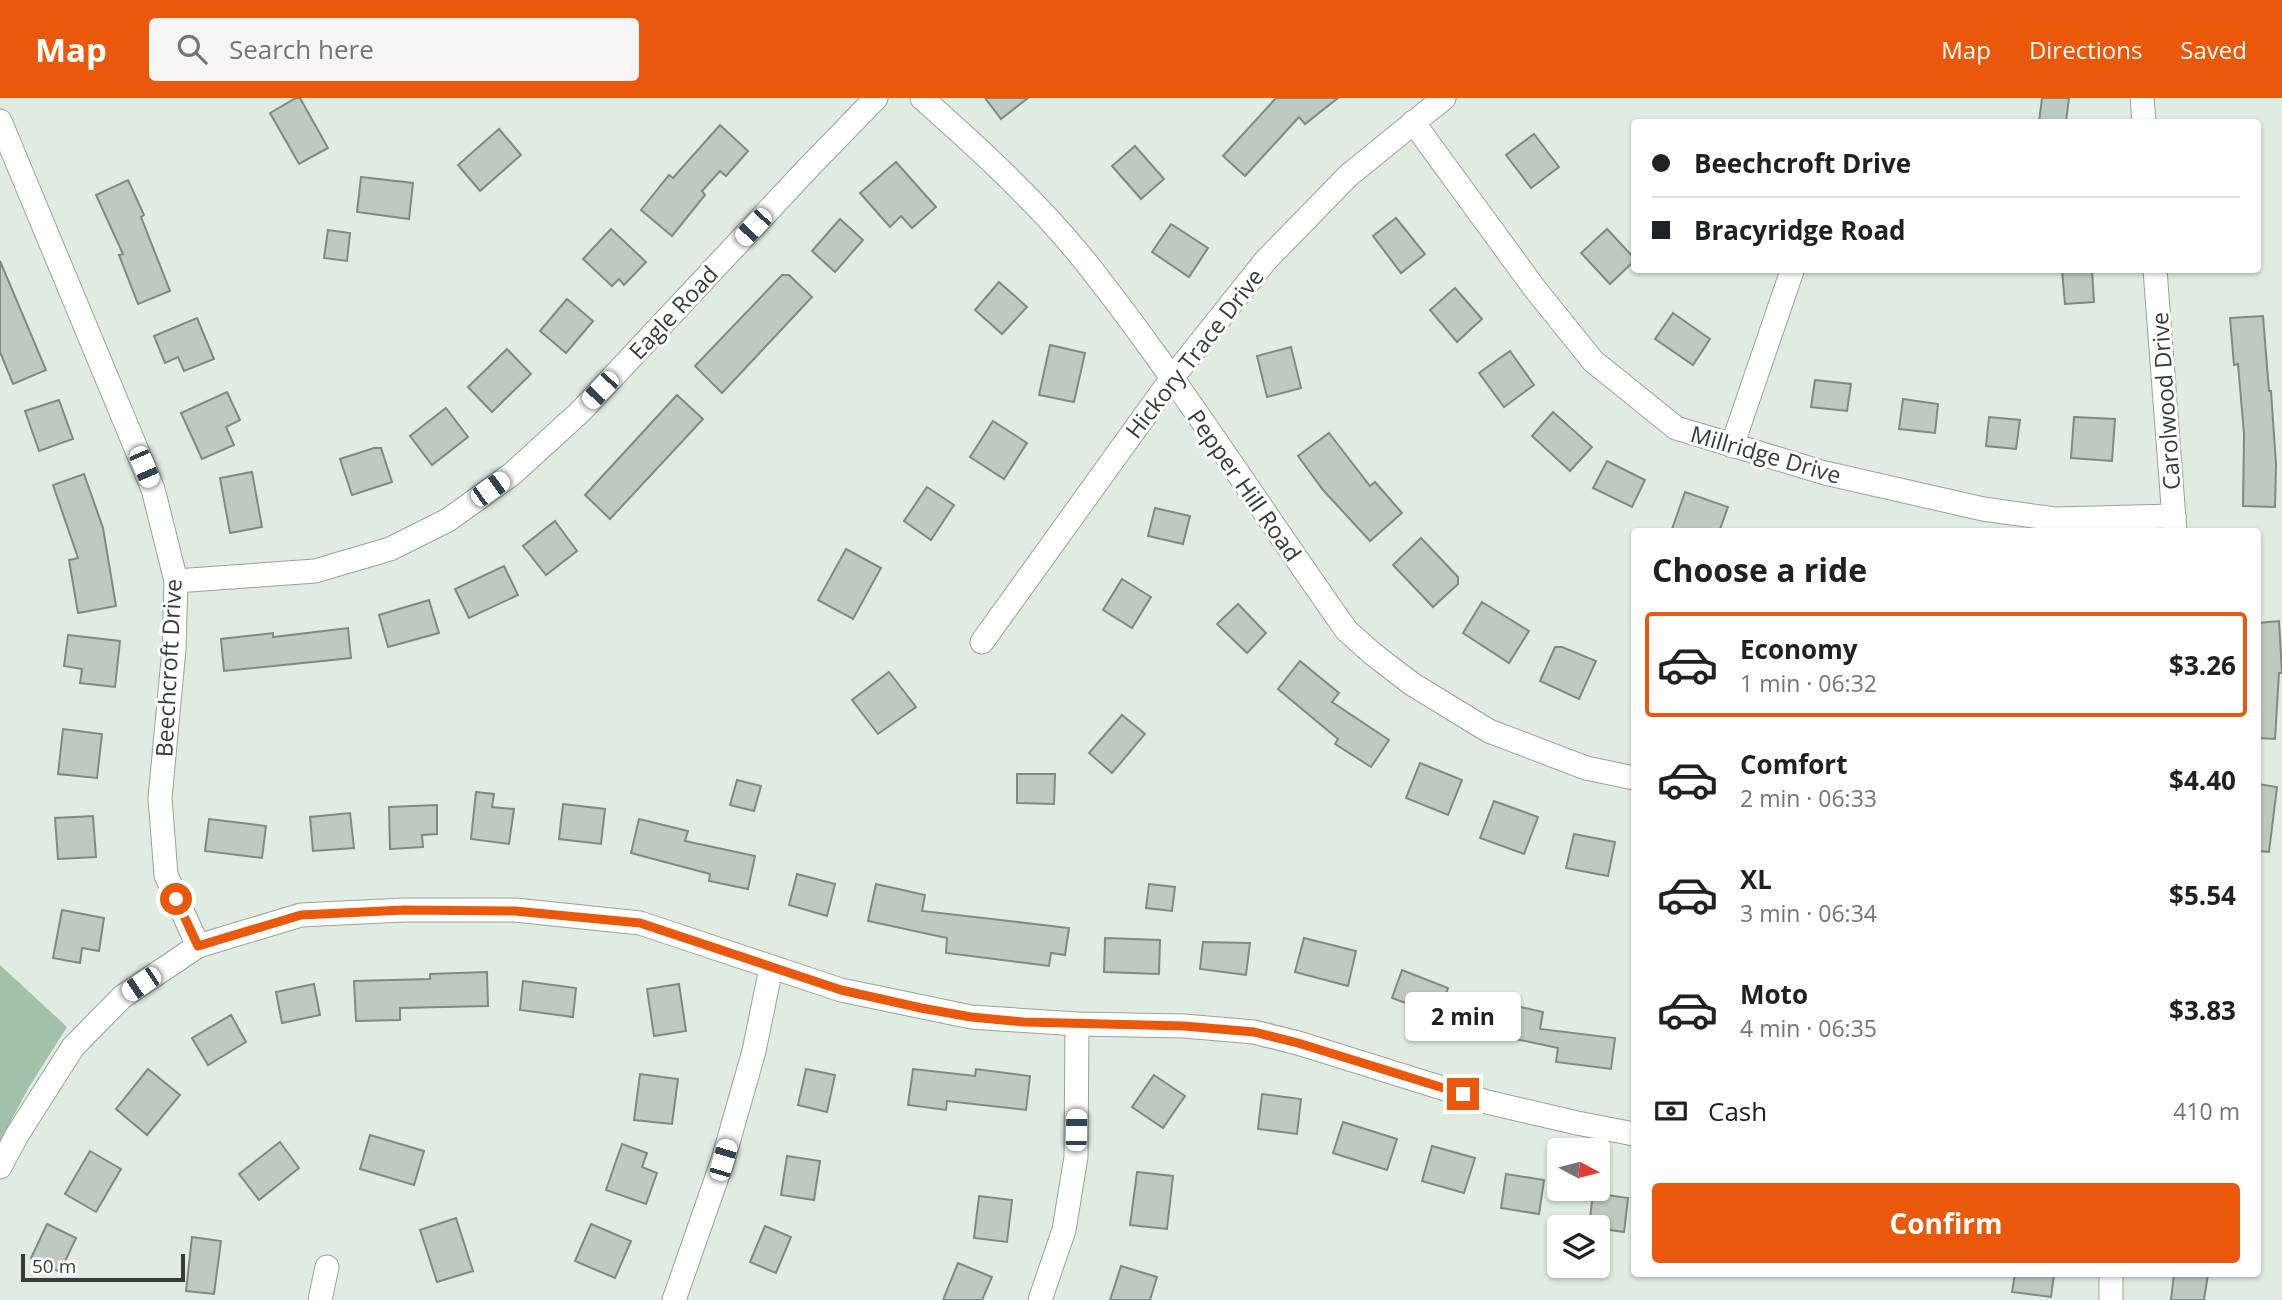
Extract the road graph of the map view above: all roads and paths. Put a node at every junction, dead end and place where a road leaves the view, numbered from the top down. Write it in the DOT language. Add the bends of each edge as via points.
graph roads {
  1 [pos="876,98"];
  2 [pos="922,98"];
  3 [pos="1444,98"];
  4 [pos="2142,98"];
  5 [pos="2144,119"];
  6 [pos="0,121"];
  7 [pos="1413,122"];
  8 [pos="1791,273"];
  9 [pos="2155,273"];
  10 [pos="1172,378"];
  11 [pos="1732,446"];
  12 [pos="2175,524"];
  13 [pos="176,581"];
  14 [pos="982,642"];
  15 [pos="1631,777"];
  16 [pos="198,946"];
  17 [pos="771,968"];
  18 [pos="1077,1024"];
  19 [pos="1631,1133"];
  20 [pos="0,1167"];
  21 [pos="327,1267"];
  22 [pos="2111,1277"];
  23 [pos="320,1300"];
  24 [pos="674,1300"];
  25 [pos="1040,1300"];
  26 [pos="2111,1300"];
  1 -- 13 [label="street, Eagle Road" via="581,411 512,474 448,520 390,549 315,571"];
  2 -- 10 [label="street, Pepper Hill Road" via="999,167 1079,255"];
  3 -- 7 [label="street, Hickory Trace Drive"];
  4 -- 5 [label="street"];
  6 -- 13 [label="street, Beechcroft Drive" via="153,489"];
  7 -- 10 [label="street, Hickory Trace Drive" via="1349,175 1265,260"];
  7 -- 11 [label="street, Millridge Drive" via="1593,361 1676,428"];
  8 -- 11 [label="street"];
  9 -- 12 [label="street, Carolwood Drive"];
  10 -- 14 [label="street, Hickory Trace Drive"];
  10 -- 15 [label="street, Pepper Hill Road" via="1348,631 1373,654 1489,731 1586,768"];
  11 -- 12 [label="street, Millridge Drive" via="1825,473 1983,509 2055,519"];
  13 -- 16 [label="street, Beechcroft Drive" via="160,798 166,875"];
  16 -- 17 [label="street" via="301,915 515,911 640,923"];
  16 -- 20 [label="street" via="122,997 73,1047"];
  17 -- 18 [label="street" via="841,990 958,1015"];
  17 -- 24 [label="street" via="754,1051 723,1160"];
  18 -- 19 [label="street" via="1254,1032 1487,1102"];
  18 -- 25 [label="street" via="1076,1157 1064,1230"];
  21 -- 23 [label="street"];
  22 -- 26 [label="street"];
}
